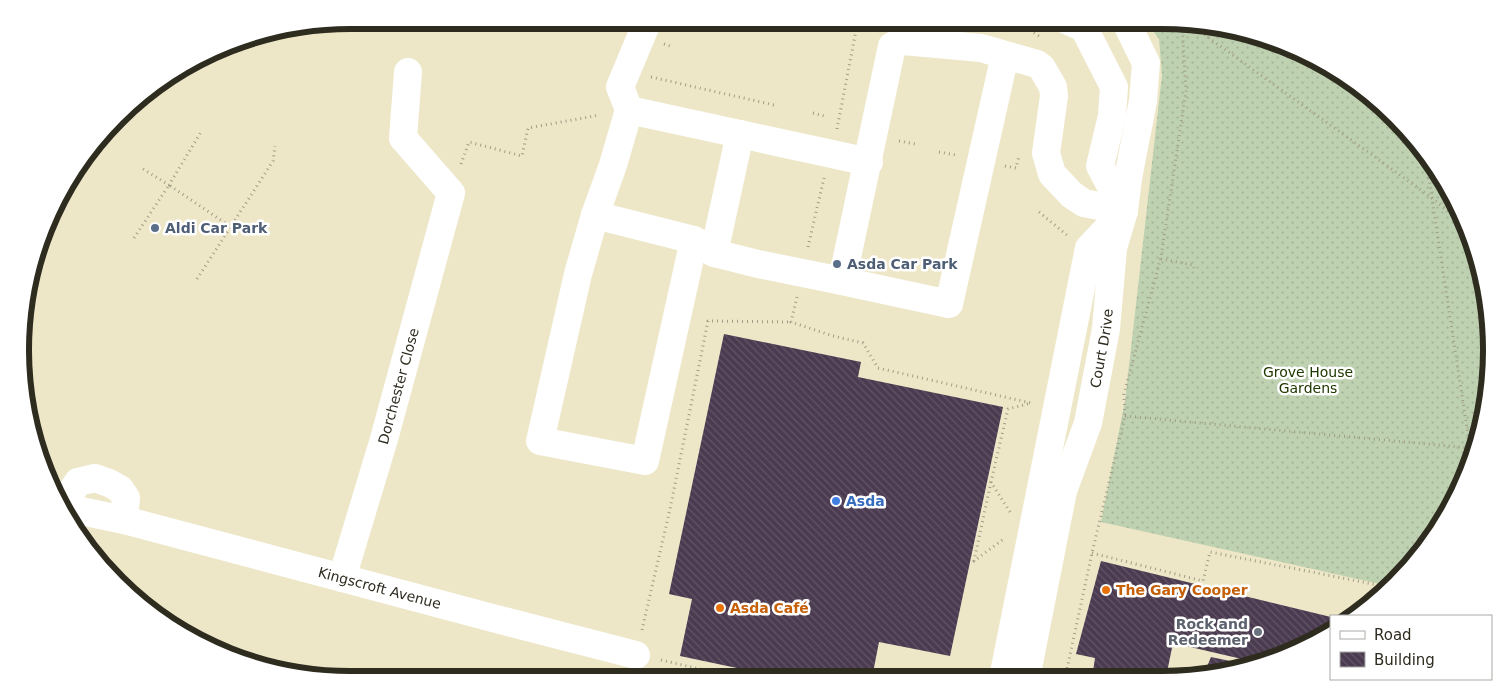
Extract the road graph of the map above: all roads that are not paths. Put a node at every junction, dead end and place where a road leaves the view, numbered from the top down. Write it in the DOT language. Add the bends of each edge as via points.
graph roads {
  1 [pos="644,29"];
  2 [pos="1085,29"];
  3 [pos="1129,29"];
  4 [pos="1005,55"];
  5 [pos="408,72"];
  6 [pos="629,110"];
  7 [pos="740,134"];
  8 [pos="869,162"];
  9 [pos="1124,211"];
  10 [pos="595,215"];
  11 [pos="704,247"];
  12 [pos="842,281"];
  13 [pos="73,513"];
  14 [pos="342,578"];
  15 [pos="636,655"];
  16 [pos="1004,671"];
  17 [pos="1027,671"];
  1 -- 6 [label="street" via="620,87"];
  2 -- 9 [label="street" via="1114,87 1112,116 1100,166"];
  3 -- 9 [label="street, Court Drive" via="1146,63 1143,101"];
  4 -- 8 [label="street" via="980,48 903,41 892,46"];
  4 -- 9 [label="street" via="1037,64 1053,87 1046,153 1052,174 1084,203"];
  4 -- 12 [label="street" via="949,304"];
  5 -- 14 [label="street, Dorchester Close" via="403,138 451,193 384,439"];
  6 -- 7 [label="street"];
  6 -- 10 [label="street"];
  7 -- 8 [label="street"];
  7 -- 11 [label="street"];
  8 -- 12 [label="street"];
  9 -- 16 [label="street" via="1089,248"];
  9 -- 17 [label="street, Court Drive" via="1113,248 1106,329 1088,423 1063,492"];
  10 -- 11 [label="street"];
  10 -- 11 [label="street" via="578,274 540,441 645,461"];
  11 -- 12 [label="street" via="758,264"];
  13 -- 14 [label="street, Kingscroft Avenue" via="124,520"];
  14 -- 15 [label="street, Kingscroft Avenue"];
}
